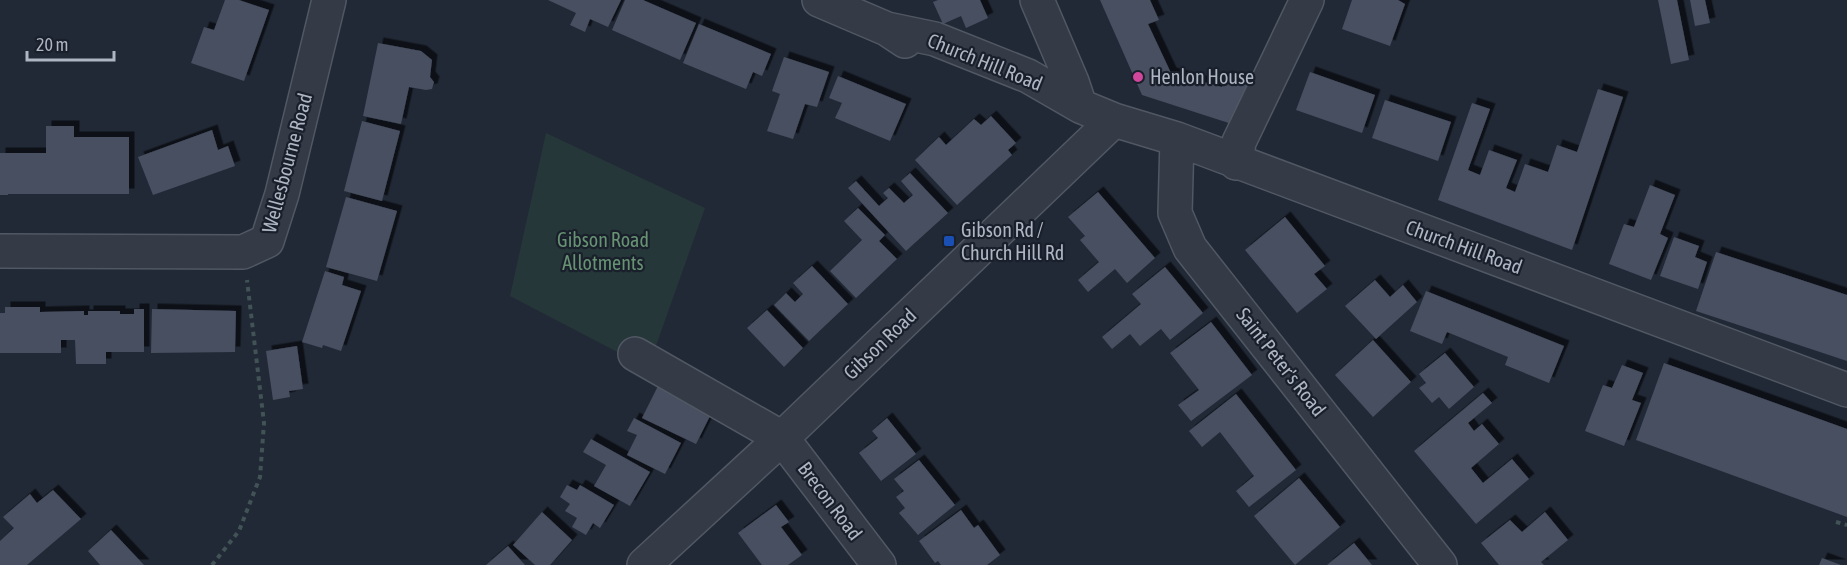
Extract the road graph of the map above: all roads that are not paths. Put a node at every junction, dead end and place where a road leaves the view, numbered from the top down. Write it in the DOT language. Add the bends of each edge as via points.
graph roads {
  1 [pos="328,0"];
  2 [pos="819,0"];
  3 [pos="1037,0"];
  4 [pos="1307,0"];
  5 [pos="1080,106"];
  6 [pos="1114,120"];
  7 [pos="1177,139"];
  8 [pos="1236,163"];
  9 [pos="0,251"];
  10 [pos="635,354"];
  11 [pos="1847,390"];
  12 [pos="782,438"];
  13 [pos="644,565"];
  14 [pos="879,565"];
  15 [pos="1440,565"];
  1 -- 9 [label="street, Wellesbourne Road" via="282,194 267,241 243,252"];
  2 -- 5 [label="street, Church Hill Road" via="886,29 930,58 1021,94"];
  3 -- 5 [label="street"];
  4 -- 8 [label="street" via="1239,142"];
  5 -- 6 [label="street, Church Hill Road"];
  6 -- 7 [label="street, Church Hill Road"];
  6 -- 12 [label="street, Gibson Road"];
  7 -- 8 [label="street, Church Hill Road"];
  7 -- 15 [label="street, Saint Peter's Road" via="1175,213 1190,248"];
  8 -- 11 [label="street, Church Hill Road"];
  10 -- 12 [label="street"];
  12 -- 13 [label="street, Gibson Road"];
  12 -- 14 [label="street, Brecon Road"];
}
